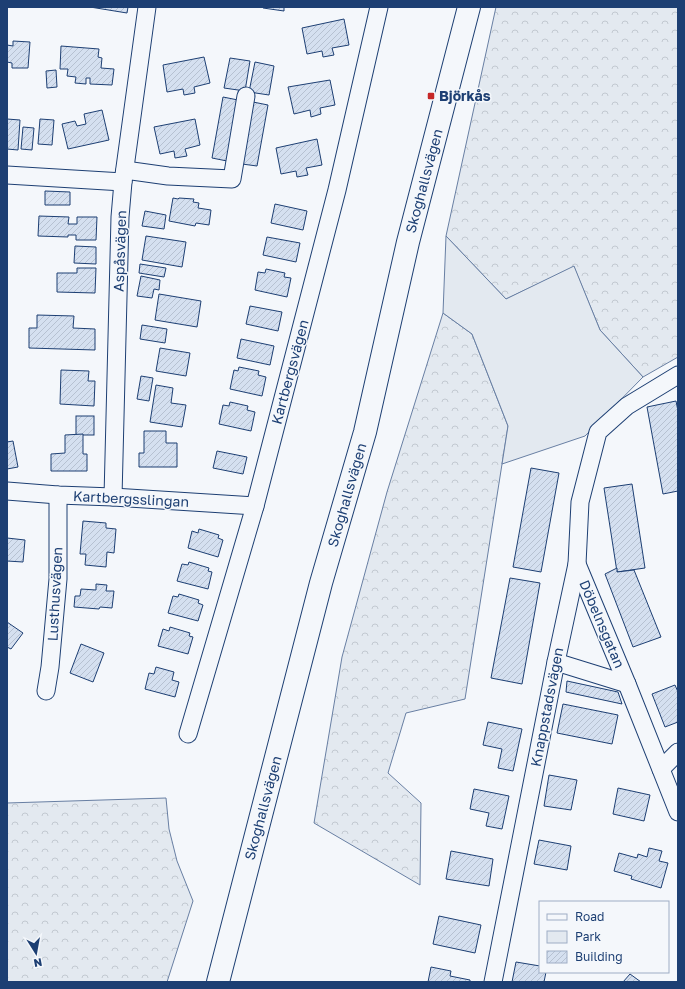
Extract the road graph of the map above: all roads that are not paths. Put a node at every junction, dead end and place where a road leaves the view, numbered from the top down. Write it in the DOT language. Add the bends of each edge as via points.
graph roads {
  1 [pos="147,7"];
  2 [pos="379,7"];
  3 [pos="469,7"];
  4 [pos="246,96"];
  5 [pos="7,175"];
  6 [pos="124,176"];
  7 [pos="678,375"];
  8 [pos="7,491"];
  9 [pos="58,495"];
  10 [pos="113,497"];
  11 [pos="255,506"];
  12 [pos="577,564"];
  13 [pos="556,662"];
  14 [pos="627,684"];
  15 [pos="46,691"];
  16 [pos="188,734"];
  17 [pos="678,752"];
  18 [pos="661,769"];
  19 [pos="678,812"];
  20 [pos="218,982"];
  21 [pos="493,982"];
  1 -- 6 [label="street, Aspåsvägen"];
  2 -- 11 [label="street, Kartbergsvägen" via="336,195"];
  3 -- 20 [label="main road, Skoghallsvägen" via="408,242 365,432 322,583"];
  4 -- 6 [label="street" via="232,179"];
  5 -- 6 [label="street"];
  6 -- 10 [label="street, Aspåsvägen" via="120,231"];
  7 -- 12 [label="street, Knappstadsvägen" via="627,406 598,432 580,502"];
  8 -- 9 [label="street, Kartbergsslingan"];
  9 -- 10 [label="street, Kartbergsslingan"];
  9 -- 15 [label="street, Lusthusvägen" via="58,579"];
  10 -- 11 [label="street, Kartbergsslingan"];
  11 -- 16 [label="street, Kartbergsvägen"];
  12 -- 13 [label="street, Knappstadsvägen"];
  12 -- 14 [label="street, Döbelnsgatan"];
  13 -- 14 [label="street, Döbelnsgatan"];
  13 -- 21 [label="street, Knappstadsvägen"];
  14 -- 18 [label="street, Döbelnsgatan"];
  17 -- 18 [label="street"];
  18 -- 19 [label="street, Döbelnsgatan"];
}
